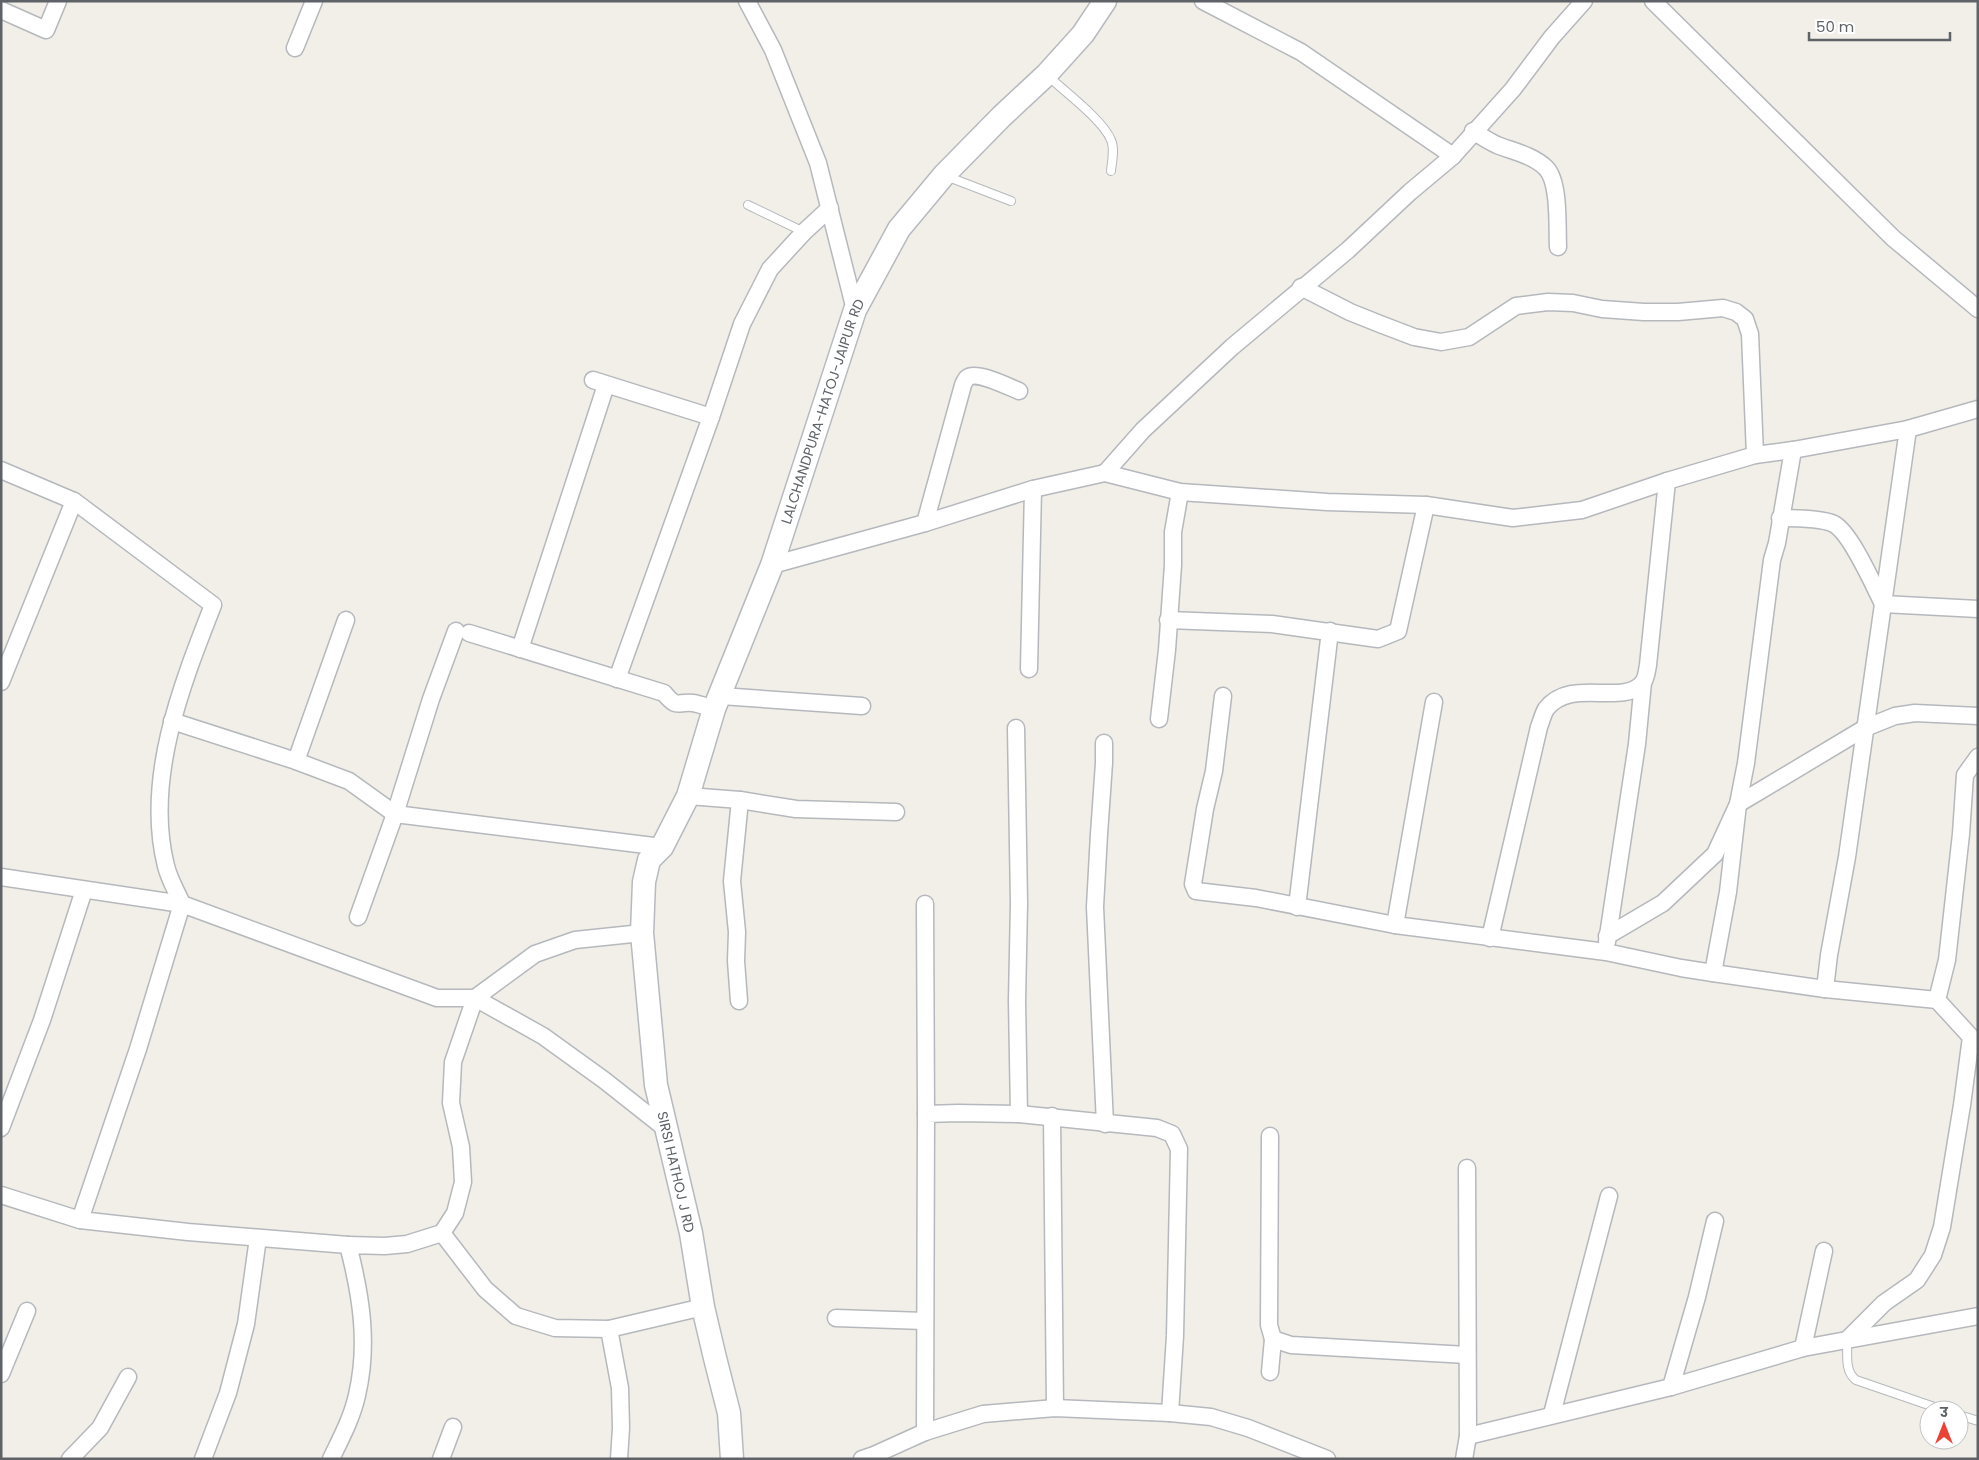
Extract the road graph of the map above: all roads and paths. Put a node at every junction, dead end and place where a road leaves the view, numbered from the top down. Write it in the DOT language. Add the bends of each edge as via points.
graph roads {
  1 [pos="58,1"];
  2 [pos="314,1"];
  3 [pos="747,1"];
  4 [pos="1105,1"];
  5 [pos="1203,1"];
  6 [pos="1584,1"];
  7 [pos="1653,1"];
  8 [pos="1,10"];
  9 [pos="295,48"];
  10 [pos="1046,75"];
  11 [pos="1473,131"];
  12 [pos="1453,156"];
  13 [pos="1111,171"];
  14 [pos="944,175"];
  15 [pos="1011,201"];
  16 [pos="748,205"];
  17 [pos="830,208"];
  18 [pos="804,232"];
  19 [pos="1558,247"];
  20 [pos="1301,287"];
  21 [pos="1978,309"];
  22 [pos="855,310"];
  23 [pos="1020,391"];
  24 [pos="1978,409"];
  25 [pos="711,417"];
  26 [pos="1908,429"];
  27 [pos="1793,450"];
  28 [pos="1755,454"];
  29 [pos="1,470"];
  30 [pos="1105,473"];
  31 [pos="1667,480"];
  32 [pos="1033,489"];
  33 [pos="1180,492"];
  34 [pos="74,501"];
  35 [pos="1426,505"];
  36 [pos="1780,518"];
  37 [pos="926,523"];
  38 [pos="772,565"];
  39 [pos="1883,604"];
  40 [pos="1978,609"];
  41 [pos="346,620"];
  42 [pos="1168,620"];
  43 [pos="1330,631"];
  44 [pos="520,649"];
  45 [pos="1029,669"];
  46 [pos="617,679"];
  47 [pos="1,682"];
  48 [pos="1643,682"];
  49 [pos="1223,696"];
  50 [pos="1434,702"];
  51 [pos="717,703"];
  52 [pos="862,706"];
  53 [pos="1978,716"];
  54 [pos="1159,719"];
  55 [pos="172,721"];
  56 [pos="1016,728"];
  57 [pos="1865,728"];
  58 [pos="1104,743"];
  59 [pos="1978,757"];
  60 [pos="296,761"];
  61 [pos="688,796"];
  62 [pos="740,800"];
  63 [pos="1738,804"];
  64 [pos="896,812"];
  65 [pos="395,814"];
  66 [pos="662,847"];
  67 [pos="1,877"];
  68 [pos="644,882"];
  69 [pos="84,890"];
  70 [pos="182,904"];
  71 [pos="925,904"];
  72 [pos="1297,907"];
  73 [pos="358,917"];
  74 [pos="1394,925"];
  75 [pos="642,933"];
  76 [pos="1490,938"];
  77 [pos="1607,944"];
  78 [pos="1713,973"];
  79 [pos="1825,989"];
  80 [pos="475,998"];
  81 [pos="739,1000"];
  82 [pos="1937,1000"];
  83 [pos="926,1114"];
  84 [pos="1019,1114"];
  85 [pos="1052,1116"];
  86 [pos="1105,1124"];
  87 [pos="1,1128"];
  88 [pos="666,1130"];
  89 [pos="1270,1136"];
  90 [pos="1467,1168"];
  91 [pos="1,1195"];
  92 [pos="1609,1196"];
  93 [pos="80,1220"];
  94 [pos="1715,1221"];
  95 [pos="442,1233"];
  96 [pos="258,1238"];
  97 [pos="348,1245"];
  98 [pos="1824,1251"];
  99 [pos="703,1307"];
  100 [pos="27,1311"];
  101 [pos="1978,1316"];
  102 [pos="836,1318"];
  103 [pos="924,1321"];
  104 [pos="609,1329"];
  105 [pos="1273,1339"];
  106 [pos="1847,1340"];
  107 [pos="1804,1348"];
  108 [pos="1467,1355"];
  109 [pos="1270,1372"];
  110 [pos="1,1374"];
  111 [pos="128,1377"];
  112 [pos="1671,1387"];
  113 [pos="1919,1402"];
  114 [pos="1054,1408"];
  115 [pos="1170,1413"];
  116 [pos="1552,1414"];
  117 [pos="452,1427"];
  118 [pos="925,1432"];
  119 [pos="1468,1436"];
  120 [pos="70,1459"];
  121 [pos="203,1459"];
  122 [pos="331,1459"];
  123 [pos="441,1459"];
  124 [pos="619,1459"];
  125 [pos="732,1459"];
  126 [pos="862,1459"];
  127 [pos="1327,1459"];
  128 [pos="1464,1459"];
  1 -- 8 [label="street" via="46,30"];
  2 -- 9 [label="street"];
  3 -- 17 [label="street" via="773,50 815,154"];
  4 -- 10 [label="street, LALCHANDPURA-HATOJ-JAIPUR RD" via="1083,34"];
  5 -- 12 [label="street" via="1301,52"];
  6 -- 11 [label="street" via="1513,89"];
  7 -- 21 [label="street" via="1893,238"];
  10 -- 13 [label="lane" via="1103,127 1112,141"];
  10 -- 14 [label="street, LALCHANDPURA-HATOJ-JAIPUR RD"];
  11 -- 12 [label="street"];
  11 -- 19 [label="street" via="1546,168 1552,179 1556,201"];
  12 -- 20 [label="street" via="1348,250"];
  14 -- 15 [label="lane"];
  14 -- 22 [label="street, LALCHANDPURA-HATOJ-JAIPUR RD" via="899,228"];
  16 -- 18 [label="lane"];
  17 -- 18 [label="street"];
  17 -- 22 [label="street"];
  18 -- 25 [label="street" via="770,269 742,324"];
  20 -- 28 [label="street" via="1380,324 1414,337 1441,342 1468,338 1516,306 1548,302 1644,312 1723,308 1736,312 1745,319 1750,334"];
  20 -- 30 [label="street" via="1143,430"];
  22 -- 38 [label="street, LALCHANDPURA-HATOJ-JAIPUR RD"];
  23 -- 37 [label="street" via="980,376 966,378"];
  24 -- 26 [label="street"];
  25 -- 44 [label="street" via="600,382"];
  25 -- 46 [label="street"];
  26 -- 27 [label="street"];
  26 -- 39 [label="street"];
  27 -- 28 [label="street"];
  27 -- 36 [label="street"];
  28 -- 31 [label="street"];
  29 -- 34 [label="street"];
  30 -- 32 [label="street"];
  30 -- 33 [label="street"];
  31 -- 35 [label="street" via="1582,510 1513,518"];
  31 -- 48 [label="street" via="1648,665"];
  32 -- 37 [label="street"];
  32 -- 45 [label="street"];
  33 -- 35 [label="street"];
  33 -- 42 [label="street" via="1173,532"];
  34 -- 47 [label="street"];
  34 -- 55 [label="street" via="213,604"];
  35 -- 43 [label="street" via="1398,631 1378,639"];
  36 -- 39 [label="street" via="1835,524 1848,538"];
  36 -- 63 [label="street"];
  37 -- 38 [label="street"];
  38 -- 51 [label="street, LALCHANDPURA-HATOJ-JAIPUR RD"];
  39 -- 40 [label="street"];
  39 -- 57 [label="street"];
  41 -- 60 [label="street"];
  42 -- 43 [label="street" via="1272,624"];
  42 -- 54 [label="street"];
  43 -- 72 [label="street"];
  44 -- 46 [label="street"];
  44 -- 65 [label="street" via="462,632 431,699"];
  46 -- 51 [label="street" via="664,693 670,701 681,705"];
  48 -- 76 [label="street" via="1632,691 1580,692 1559,698 1546,709 1539,727"];
  48 -- 77 [label="street"];
  49 -- 72 [label="street" via="1214,771 1193,884 1196,891"];
  50 -- 74 [label="street"];
  51 -- 52 [label="street"];
  51 -- 61 [label="street, LALCHANDPURA-HATOJ-JAIPUR RD"];
  53 -- 57 [label="street" via="1915,713 1895,716"];
  55 -- 60 [label="street"];
  55 -- 70 [label="street" via="161,788 159,828 166,867"];
  56 -- 84 [label="street"];
  57 -- 63 [label="street"];
  57 -- 79 [label="street"];
  58 -- 86 [label="street" via="1096,907"];
  59 -- 82 [label="street" via="1965,775 1947,960"];
  60 -- 65 [label="street" via="349,781"];
  61 -- 62 [label="street"];
  61 -- 66 [label="street, LALCHANDPURA-HATOJ-JAIPUR RD"];
  62 -- 64 [label="street" via="796,809"];
  62 -- 81 [label="street" via="732,881"];
  63 -- 77 [label="street" via="1715,854 1663,903"];
  63 -- 78 [label="street" via="1728,892"];
  65 -- 66 [label="street"];
  65 -- 73 [label="street"];
  66 -- 68 [label="street, LALCHANDPURA-HATOJ-JAIPUR RD" via="649,860"];
  67 -- 69 [label="street"];
  68 -- 75 [label="street, SIRSI HATHOJ J RD"];
  69 -- 70 [label="street"];
  69 -- 87 [label="street" via="42,1020"];
  70 -- 80 [label="street" via="437,998"];
  70 -- 93 [label="street" via="138,1049"];
  71 -- 83 [label="street"];
  72 -- 74 [label="street"];
  74 -- 76 [label="street"];
  75 -- 80 [label="street" via="575,940 535,954"];
  75 -- 88 [label="street, SIRSI HATHOJ J RD" via="656,1085"];
  76 -- 77 [label="street"];
  77 -- 78 [label="street" via="1681,968"];
  78 -- 79 [label="street"];
  79 -- 82 [label="street"];
  80 -- 88 [label="street" via="543,1036"];
  80 -- 95 [label="street" via="453,1062 451,1103 461,1147 463,1182 455,1213"];
  82 -- 106 [label="street" via="1971,1036 1942,1226 1933,1255 1917,1280 1884,1303"];
  83 -- 84 [label="street"];
  83 -- 103 [label="street"];
  84 -- 85 [label="street"];
  85 -- 86 [label="street"];
  85 -- 114 [label="street"];
  86 -- 115 [label="street" via="1157,1128 1172,1134 1179,1149"];
  88 -- 99 [label="street, SIRSI HATHOJ J RD" via="691,1233"];
  89 -- 105 [label="street" via="1268,1324"];
  90 -- 108 [label="street"];
  91 -- 93 [label="street"];
  92 -- 116 [label="street"];
  93 -- 96 [label="street"];
  94 -- 112 [label="street"];
  95 -- 97 [label="street" via="407,1244"];
  95 -- 104 [label="street" via="485,1290 516,1316 555,1328"];
  96 -- 97 [label="street"];
  96 -- 121 [label="street" via="246,1324 228,1393"];
  97 -- 122 [label="street" via="359,1286 363,1321 362,1362 357,1395 346,1429"];
  98 -- 107 [label="street"];
  99 -- 104 [label="street"];
  99 -- 125 [label="street, SIRSI HATHOJ J RD" via="729,1413"];
  100 -- 110 [label="street"];
  101 -- 106 [label="street"];
  102 -- 103 [label="street"];
  103 -- 118 [label="street"];
  104 -- 124 [label="street" via="620,1388"];
  105 -- 108 [label="street" via="1291,1346"];
  105 -- 109 [label="street"];
  106 -- 107 [label="street"];
  106 -- 113 [label="lane" via="1850,1375 1864,1384"];
  107 -- 112 [label="street"];
  108 -- 119 [label="street"];
  111 -- 120 [label="street" via="100,1428"];
  112 -- 116 [label="street"];
  114 -- 115 [label="street"];
  114 -- 118 [label="street" via="983,1414"];
  115 -- 127 [label="street" via="1211,1417"];
  116 -- 119 [label="street"];
  117 -- 123 [label="street"];
  118 -- 126 [label="street"];
  119 -- 128 [label="street"];
}
